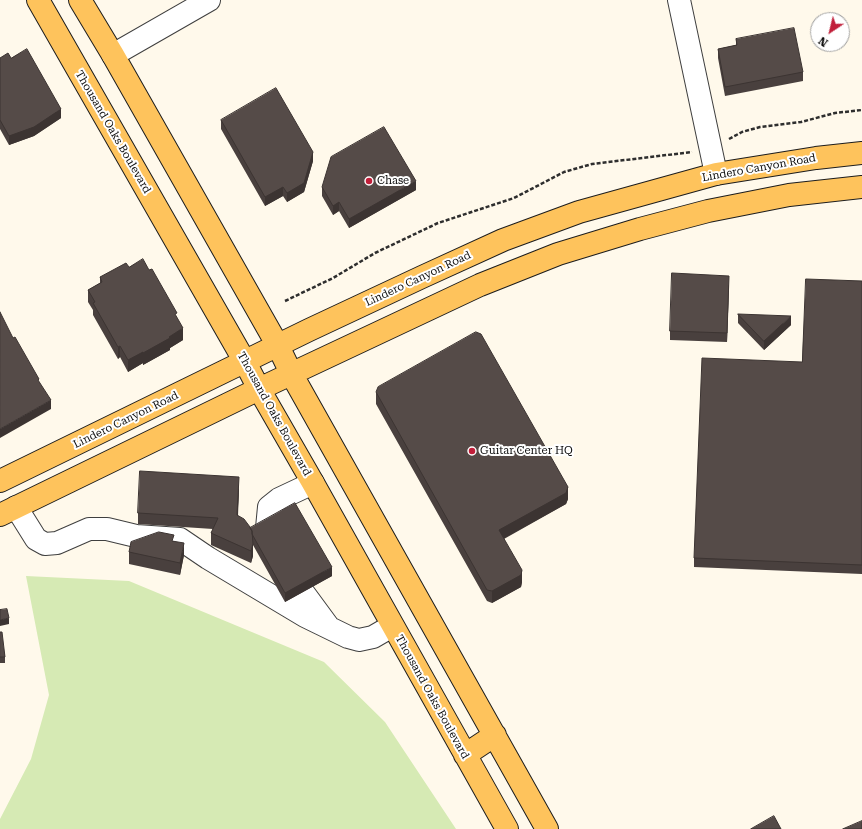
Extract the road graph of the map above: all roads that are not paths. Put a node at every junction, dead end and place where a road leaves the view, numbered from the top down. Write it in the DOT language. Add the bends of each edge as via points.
graph roads {
  1 [pos="38,0"];
  2 [pos="80,0"];
  3 [pos="209,0"];
  4 [pos="679,0"];
  5 [pos="113,55"];
  6 [pos="862,153"];
  7 [pos="716,174"];
  8 [pos="862,187"];
  9 [pos="615,236"];
  10 [pos="278,346"];
  11 [pos="245,362"];
  12 [pos="292,375"];
  13 [pos="259,390"];
  14 [pos="0,481"];
  15 [pos="313,483"];
  16 [pos="8,511"];
  17 [pos="392,626"];
  18 [pos="330,628"];
  19 [pos="495,736"];
  20 [pos="465,755"];
  21 [pos="507,829"];
  22 [pos="547,829"];
  1 -- 11 [label="main road, Thousand Oaks Boulevard"];
  2 -- 5 [label="main road"];
  3 -- 5 [label="lane"];
  4 -- 7 [label="lane"];
  5 -- 10 [label="main road"];
  6 -- 7 [label="main road, Lindero Canyon Road"];
  7 -- 9 [label="main road" via="707,196 622,220"];
  7 -- 10 [label="main road, Lindero Canyon Road" via="579,212 503,240"];
  8 -- 9 [label="main road" via="789,195 708,211"];
  9 -- 12 [label="main road" via="558,254 480,285"];
  10 -- 11 [label="main road, Lindero Canyon Road"];
  10 -- 12 [label="main road"];
  11 -- 13 [label="main road, Thousand Oaks Boulevard"];
  11 -- 14 [label="main road, Lindero Canyon Road"];
  12 -- 13 [label="main road"];
  12 -- 19 [label="main road"];
  13 -- 15 [label="main road, Thousand Oaks Boulevard"];
  13 -- 16 [label="main road"];
  15 -- 17 [label="main road, Thousand Oaks Boulevard"];
  15 -- 18 [label="lane" via="279,499 270,507 267,528 303,592"];
  16 -- 18 [label="lane" via="36,539 45,544 89,529 180,539 305,616"];
  17 -- 18 [label="lane" via="373,637 359,640"];
  17 -- 20 [label="main road, Thousand Oaks Boulevard"];
  19 -- 20 [label="main road"];
  19 -- 22 [label="main road"];
  20 -- 21 [label="main road, Thousand Oaks Boulevard"];
}
